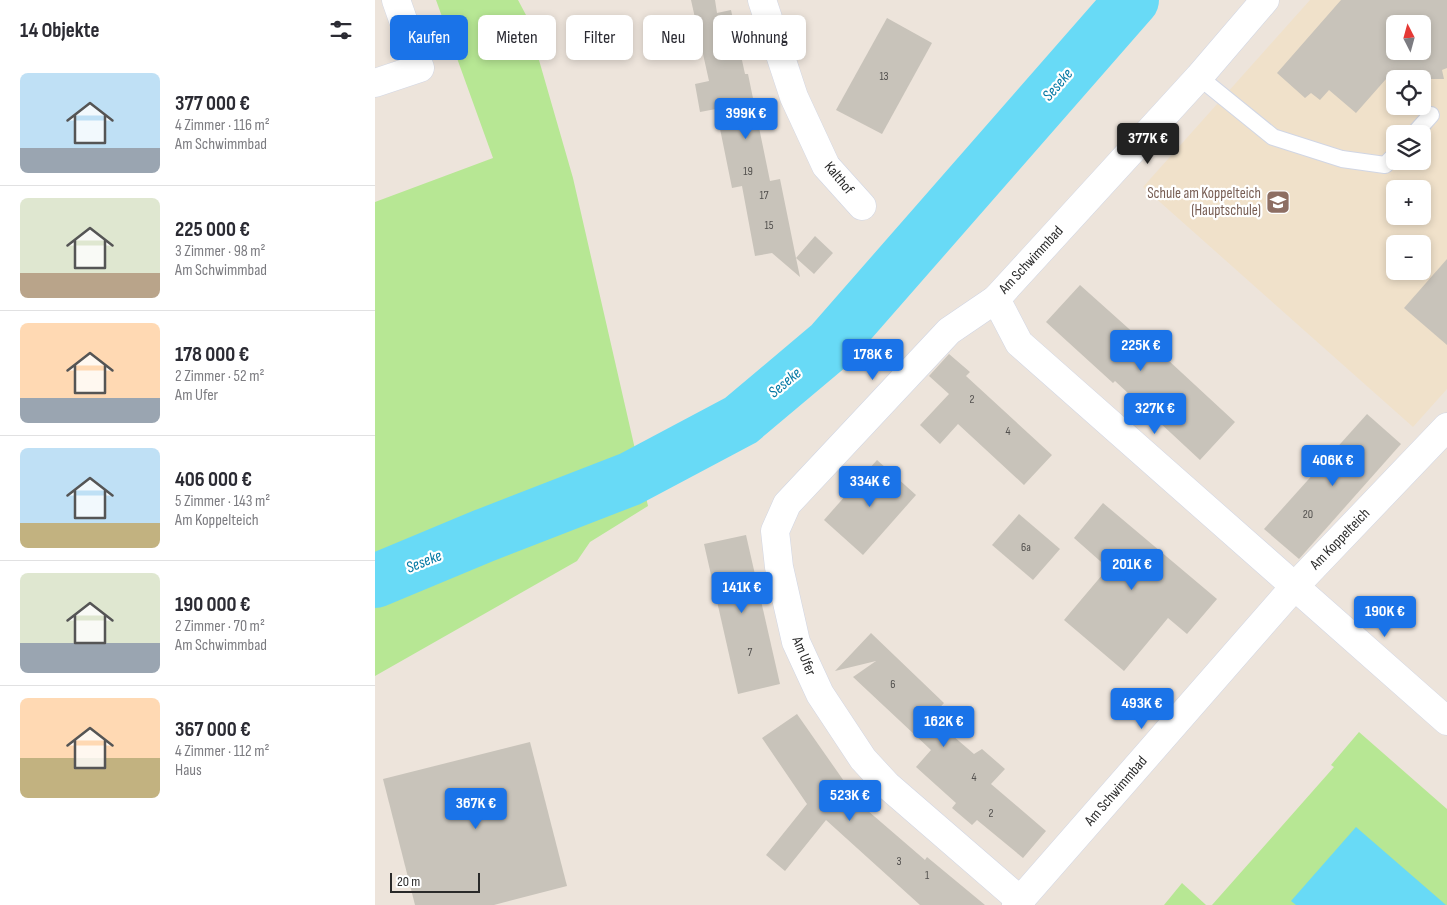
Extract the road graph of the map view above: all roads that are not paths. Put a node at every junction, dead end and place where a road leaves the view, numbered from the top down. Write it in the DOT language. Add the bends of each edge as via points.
graph roads {
  1 [pos="396,0"];
  2 [pos="1265,0"];
  3 [pos="769,3"];
  4 [pos="1199,77"];
  5 [pos="375,83"];
  6 [pos="1430,115"];
  7 [pos="1422,125"];
  8 [pos="1386,164"];
  9 [pos="862,206"];
  10 [pos="995,299"];
  11 [pos="1447,427"];
  12 [pos="1295,586"];
  13 [pos="1447,721"];
  14 [pos="1019,903"];
  1 -- 5 [label="street" via="420,68"];
  2 -- 4 [label="street, Am Schwimmbad"];
  3 -- 9 [label="street, Kalthof" via="793,97 826,166"];
  4 -- 8 [label="lane" via="1273,137 1342,159"];
  4 -- 10 [label="street, Am Schwimmbad"];
  6 -- 7 [label="lane"];
  10 -- 12 [label="street, Am Schwimmbad" via="1019,343"];
  10 -- 14 [label="street, Am Ufer" via="949,331 787,504 775,531 779,567 796,642 820,694 863,759 887,785"];
  11 -- 12 [label="street, Am Koppelteich"];
  12 -- 13 [label="street, Am Schwimmbad"];
  12 -- 14 [label="street, Am Schwimmbad"];
}
